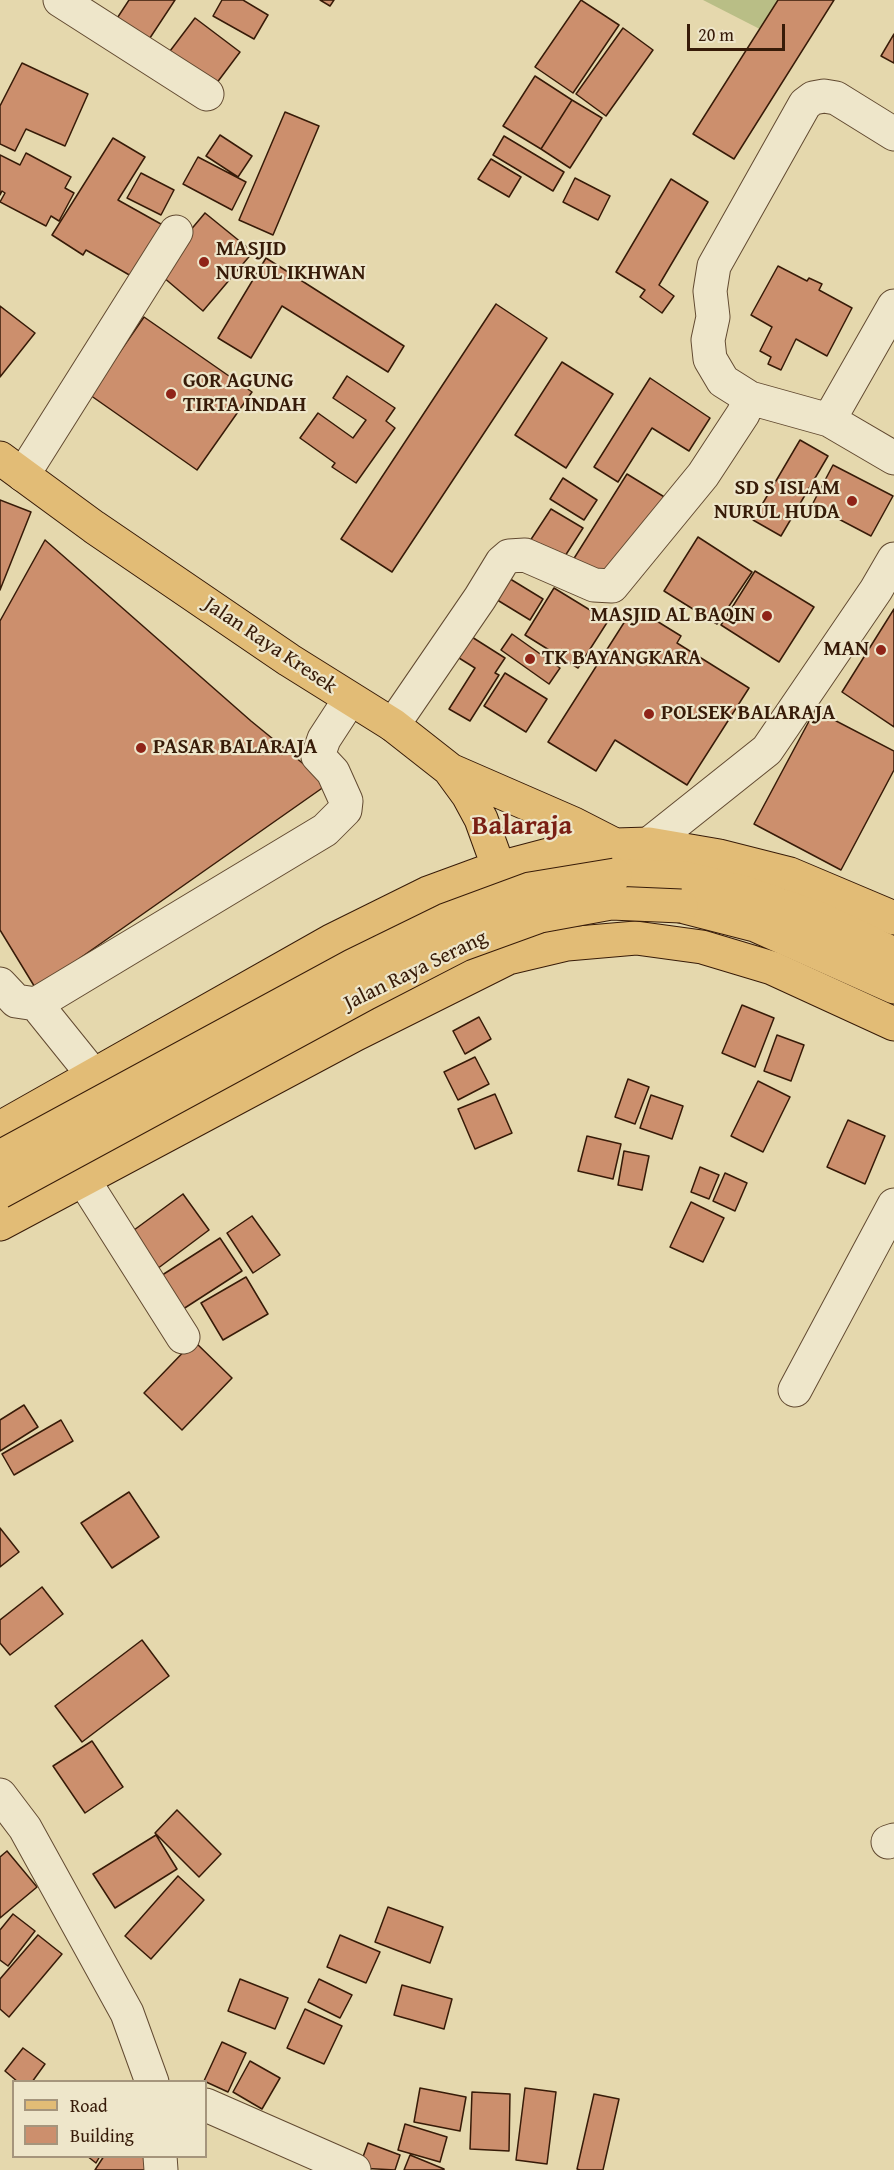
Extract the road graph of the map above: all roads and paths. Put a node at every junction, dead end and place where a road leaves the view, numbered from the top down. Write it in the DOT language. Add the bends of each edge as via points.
graph roads {
  1 [pos="60,0"];
  2 [pos="207,94"];
  3 [pos="894,134"];
  4 [pos="176,232"];
  5 [pos="894,306"];
  6 [pos="750,398"];
  7 [pos="829,420"];
  8 [pos="894,458"];
  9 [pos="12,466"];
  10 [pos="894,559"];
  11 [pos="350,699"];
  12 [pos="393,725"];
  13 [pos="449,769"];
  14 [pos="649,844"];
  15 [pos="615,845"];
  16 [pos="500,867"];
  17 [pos="894,918"];
  18 [pos="331,941"];
  19 [pos="894,954"];
  20 [pos="508,958"];
  21 [pos="0,984"];
  22 [pos="894,987"];
  23 [pos="36,1004"];
  24 [pos="894,1024"];
  25 [pos="356,1034"];
  26 [pos="94,1076"];
  27 [pos="0,1128"];
  28 [pos="0,1157"];
  29 [pos="83,1179"];
  30 [pos="0,1192"];
  31 [pos="894,1205"];
  32 [pos="0,1224"];
  33 [pos="183,1337"];
  34 [pos="795,1390"];
  35 [pos="0,1795"];
  36 [pos="151,2080"];
  37 [pos="207,2105"];
  38 [pos="354,2170"];
  1 -- 2 [label="street"];
  3 -- 6 [label="street" via="836,98 813,98 805,104 714,266 710,359 723,381"];
  4 -- 9 [label="street"];
  5 -- 7 [label="street"];
  6 -- 7 [label="street"];
  6 -- 12 [label="street" via="703,475 612,586 594,585 525,555 509,556 502,562"];
  7 -- 8 [label="street"];
  9 -- 11 [label="main road, Jalan Raya Kresek" via="104,534"];
  10 -- 14 [label="street" via="767,750"];
  11 -- 12 [label="main road, Jalan Raya Kresek"];
  11 -- 23 [label="street" via="324,739 318,756 333,772 346,801 345,810 325,830"];
  12 -- 13 [label="main road, Jalan Raya Kresek"];
  13 -- 15 [label="main road"];
  13 -- 16 [label="main road, Jalan Raya Kresek" via="482,819"];
  14 -- 15 [label="main road"];
  14 -- 17 [label="main road" via="790,874"];
  15 -- 16 [label="main road" via="560,852"];
  16 -- 18 [label="main road" via="428,893"];
  16 -- 20 [label="main road, Jalan Raya Kresek" via="509,909"];
  18 -- 25 [label="main road" via="321,975 323,1001 331,1023"];
  18 -- 26 [label="main road"];
  19 -- 28 [label="main road, Jalan Raya Serang, bridge" via="818,918 746,893 685,878 615,875 530,889 446,920 354,965"];
  20 -- 24 [label="main road" via="567,944 636,938 702,947 772,968"];
  20 -- 25 [label="main road"];
  21 -- 23 [label="street" via="16,1001"];
  22 -- 30 [label="main road, Jalan Raya Serang, bridge" via="755,925 681,906 611,903 540,916 460,945"];
  23 -- 26 [label="street"];
  25 -- 29 [label="main road"];
  26 -- 27 [label="main road"];
  29 -- 32 [label="main road"];
  29 -- 33 [label="street"];
  31 -- 34 [label="street"];
  35 -- 36 [label="street" via="25,1827 127,2013"];
  37 -- 38 [label="street"];
}
